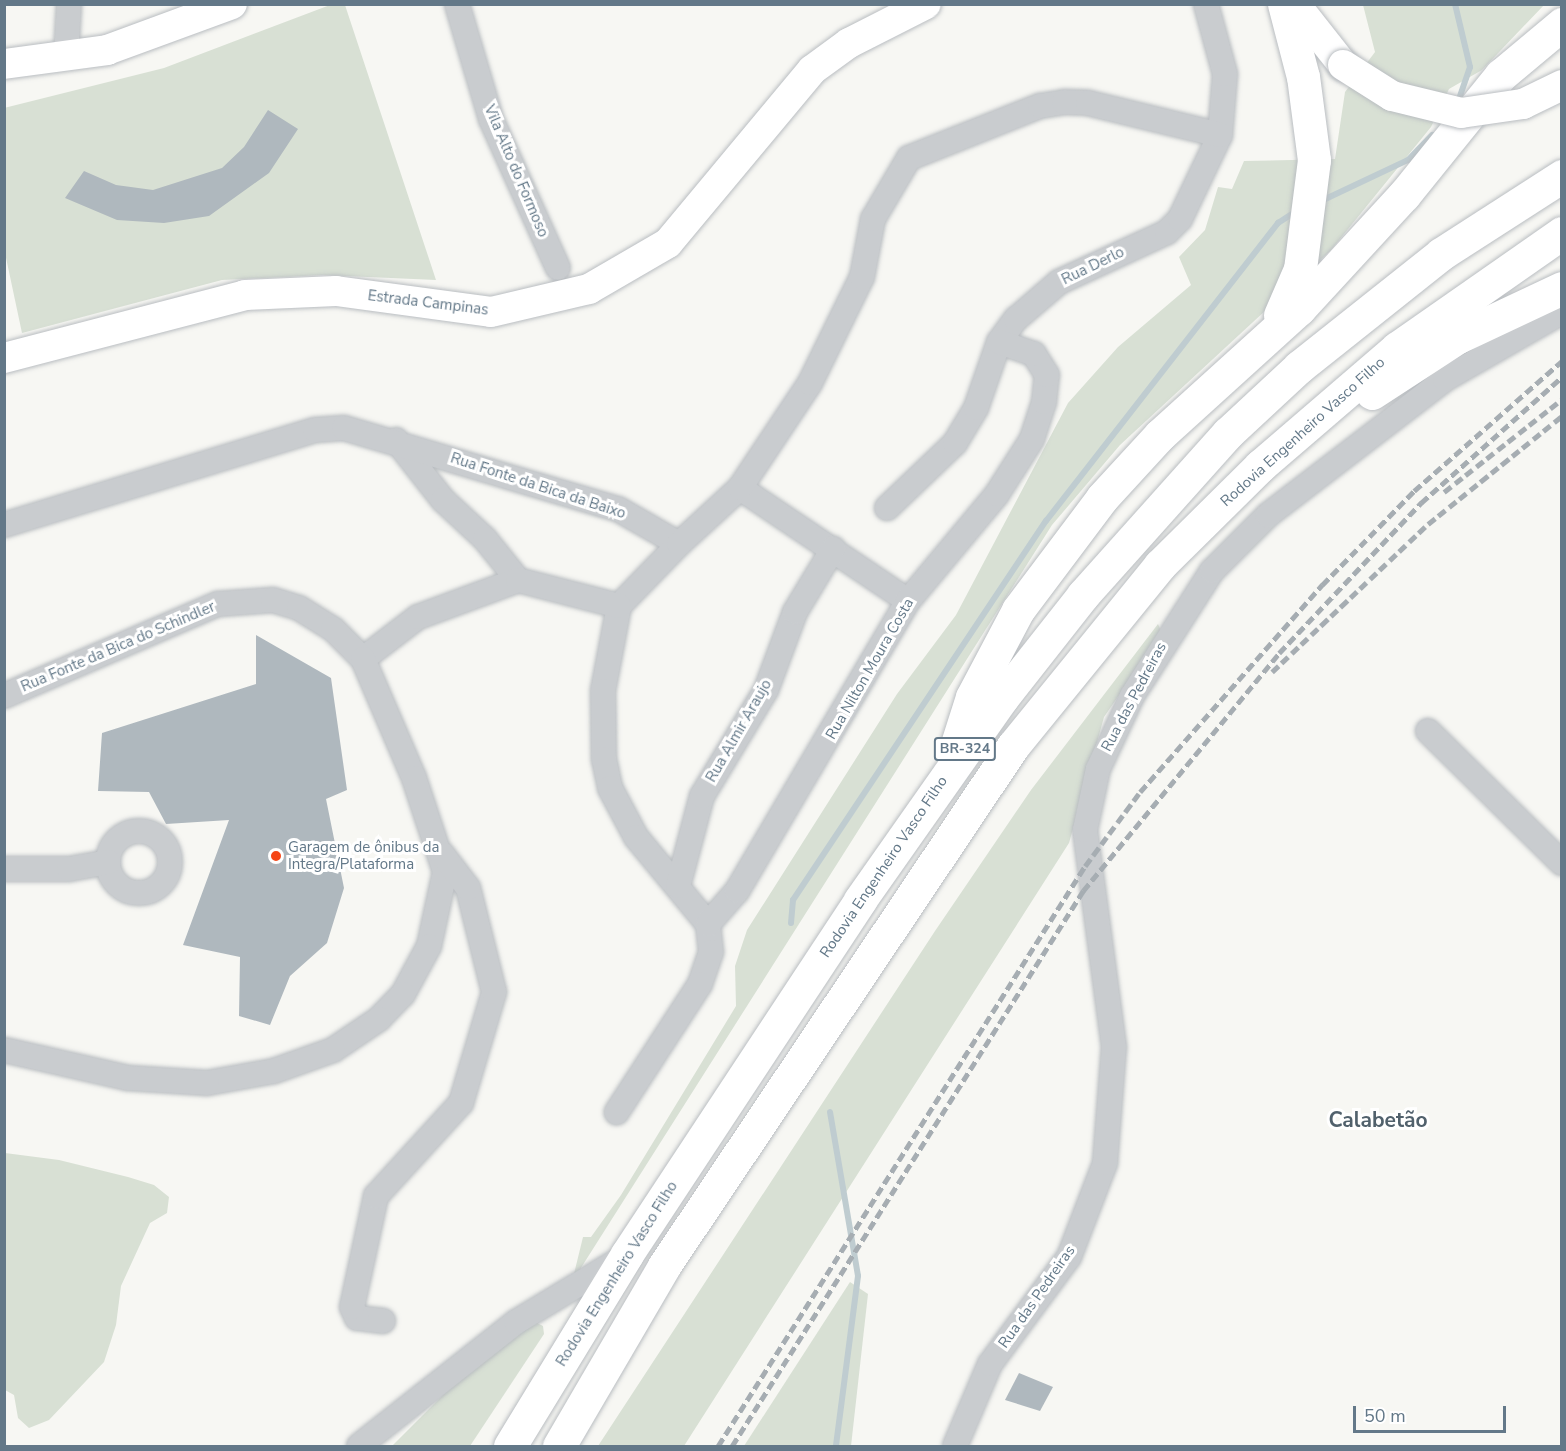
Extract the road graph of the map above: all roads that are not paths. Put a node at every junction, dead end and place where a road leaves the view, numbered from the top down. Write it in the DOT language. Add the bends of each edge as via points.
graph roads {
  1 [pos="69,4"];
  2 [pos="232,4"];
  3 [pos="457,4"];
  4 [pos="926,4"];
  5 [pos="1206,4"];
  6 [pos="1284,4"];
  7 [pos="1295,4"];
  8 [pos="1562,24"];
  9 [pos="66,56"];
  10 [pos="4,64"];
  11 [pos="1562,85"];
  12 [pos="1220,135"];
  13 [pos="1562,176"];
  14 [pos="1562,233"];
  15 [pos="558,268"];
  16 [pos="1562,288"];
  17 [pos="1562,312"];
  18 [pos="999,342"];
  19 [pos="1258,346"];
  20 [pos="4,358"];
  21 [pos="396,440"];
  22 [pos="1260,466"];
  23 [pos="740,488"];
  24 [pos="887,508"];
  25 [pos="4,525"];
  26 [pos="679,544"];
  27 [pos="833,549"];
  28 [pos="518,580"];
  29 [pos="908,601"];
  30 [pos="620,606"];
  31 [pos="363,659"];
  32 [pos="4,696"];
  33 [pos="1428,731"];
  34 [pos="947,773"];
  35 [pos="442,854"];
  36 [pos="108,862"];
  37 [pos="1562,863"];
  38 [pos="4,869"];
  39 [pos="678,886"];
  40 [pos="708,924"];
  41 [pos="4,1050"];
  42 [pos="617,1112"];
  43 [pos="627,1254"];
  44 [pos="383,1321"];
  45 [pos="358,1446"];
  46 [pos="510,1446"];
  47 [pos="559,1446"];
  48 [pos="955,1446"];
  1 -- 9 [label="street"];
  2 -- 9 [label="main road" via="107,50"];
  3 -- 15 [label="street, Vila Alto do Formoso" via="491,119"];
  4 -- 20 [label="main road, Estrada Campinas" via="849,44 812,70 668,243 589,289 547,303 491,312 336,291 245,295"];
  5 -- 12 [label="street, Rua Derlo" via="1225,74"];
  6 -- 19 [label="highway" via="1303,77 1314,160 1310,221 1292,292"];
  7 -- 11 [label="main road, bridge" via="1342,65 1392,96 1461,114 1491,113 1523,104"];
  8 -- 19 [label="highway" via="1501,75 1404,195 1299,309"];
  9 -- 10 [label="main road"];
  12 -- 18 [label="street, Rua Derlo" via="1174,227 1059,282 1016,319"];
  12 -- 23 [label="street" via="1088,103 1064,102 1029,110 909,158 873,219 862,277 810,382"];
  13 -- 34 [label="highway, Rodovia Engenheiro Vasco Filho / BR-324" via="1441,254 1366,310 1228,433 1083,595"];
  14 -- 22 [label="highway, Rodovia Engenheiro Vasco Filho / BR-324" via="1397,348"];
  16 -- 22 [label="highway" via="1458,337"];
  17 -- 48 [label="street, Rua das Pedreiras" via="1446,379 1268,515 1212,571 1132,696 1098,768 1085,830 1114,1047 1105,1163 1069,1257 990,1364"];
  18 -- 24 [label="street, Rua Derlo" via="976,408 955,443"];
  18 -- 29 [label="street, Rua Nilton Moura Costa" via="1034,354 1043,365 1046,390 1040,418 1017,467"];
  19 -- 34 [label="highway" via="1160,435 1109,490 1018,610 972,698"];
  21 -- 25 [label="street, Rua Fonte da Bica da Baixo" via="344,428 315,429"];
  21 -- 26 [label="street, Rua Fonte da Bica da Baixo" via="618,509"];
  21 -- 28 [label="street" via="443,500 485,539"];
  22 -- 47 [label="highway, Rodovia Engenheiro Vasco Filho / BR-324" via="1160,565 1013,746 664,1266"];
  23 -- 26 [label="street"];
  23 -- 27 [label="street"];
  26 -- 30 [label="street"];
  27 -- 29 [label="street"];
  27 -- 39 [label="street, Rua Almir Araujo" via="795,612 766,690 702,796"];
  28 -- 30 [label="street"];
  28 -- 31 [label="street" via="418,617"];
  29 -- 40 [label="street, Rua Nilton Moura Costa" via="737,891"];
  30 -- 39 [label="street" via="603,692 604,759 623,816"];
  31 -- 32 [label="street, Rua Fonte da Bica do Schindler" via="333,629 299,608 273,600 247,600 189,615"];
  31 -- 35 [label="street, Rua Fonte da Bica do Schindler"];
  33 -- 37 [label="street"];
  34 -- 43 [label="highway, Rodovia Engenheiro Vasco Filho / BR-324"];
  35 -- 41 [label="street, Rua Fonte da Bica do Schindler" via="445,881 429,946 403,994 379,1019 333,1050 274,1071 207,1083 128,1078"];
  35 -- 44 [label="street" via="468,888 494,992 461,1103 376,1196 352,1307 357,1318"];
  36 -- 38 [label="street" via="69,869"];
  39 -- 40 [label="street"];
  40 -- 42 [label="street" via="711,952 700,984"];
  43 -- 45 [label="street" via="516,1322"];
  43 -- 46 [label="highway, Rodovia Engenheiro Vasco Filho / BR-324"];
}
